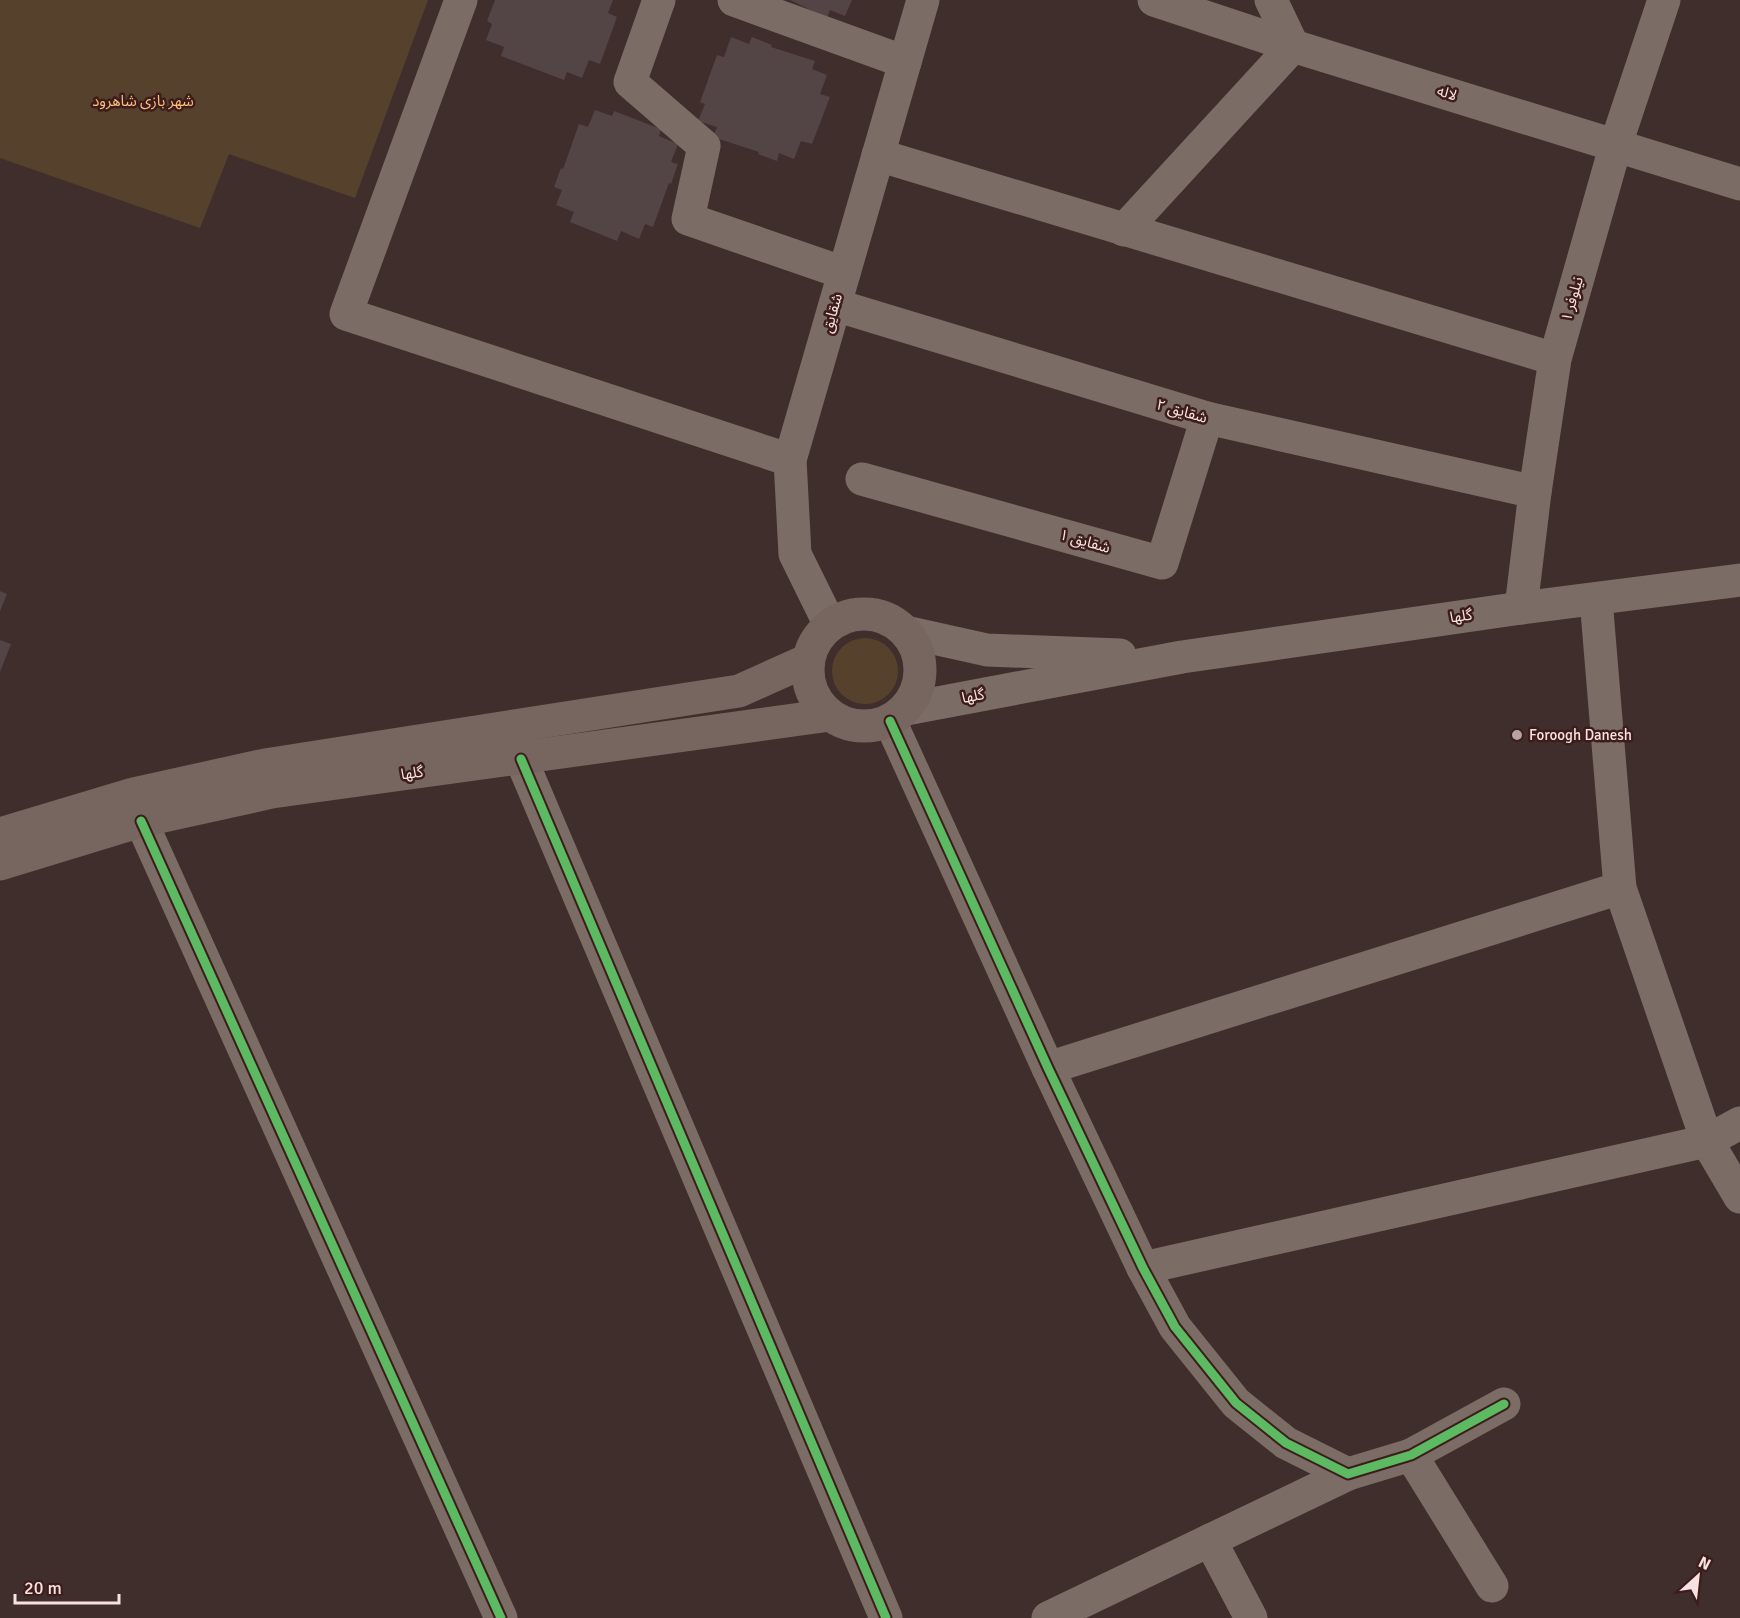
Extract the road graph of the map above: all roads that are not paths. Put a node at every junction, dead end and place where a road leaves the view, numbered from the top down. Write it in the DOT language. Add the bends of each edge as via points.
graph roads {
  1 [pos="461,0"];
  2 [pos="659,0"];
  3 [pos="734,0"];
  4 [pos="923,0"];
  5 [pos="1154,0"];
  6 [pos="1271,0"];
  7 [pos="1664,0"];
  8 [pos="1293,46"];
  9 [pos="905,62"];
  10 [pos="1616,144"];
  11 [pos="878,155"];
  12 [pos="1740,184"];
  13 [pos="1124,230"];
  14 [pos="844,273"];
  15 [pos="835,305"];
  16 [pos="1555,359"];
  17 [pos="1207,418"];
  18 [pos="790,460"];
  19 [pos="862,479"];
  20 [pos="1535,492"];
  21 [pos="1740,580"];
  22 [pos="1596,599"];
  23 [pos="1521,608"];
  24 [pos="830,625"];
  25 [pos="906,632"];
  26 [pos="1182,657"];
  27 [pos="808,660"];
  28 [pos="830,715"];
  29 [pos="898,715"];
  30 [pos="521,759"];
  31 [pos="141,821"];
  32 [pos="0,834"];
  33 [pos="0,864"];
  34 [pos="1620,888"];
  35 [pos="1048,1068"];
  36 [pos="1740,1123"];
  37 [pos="1707,1141"];
  38 [pos="1740,1197"];
  39 [pos="1143,1268"];
  40 [pos="1504,1404"];
  41 [pos="1411,1455"];
  42 [pos="1348,1474"];
  43 [pos="1210,1540"];
  44 [pos="1491,1586"];
  45 [pos="501,1618"];
  46 [pos="886,1618"];
  47 [pos="1047,1618"];
  48 [pos="1251,1618"];
  1 -- 18 [label="street" via="346,314"];
  2 -- 14 [label="street" via="630,82 704,146 688,219"];
  3 -- 9 [label="street"];
  4 -- 9 [label="street, شقایق"];
  5 -- 8 [label="street, لاله"];
  6 -- 8 [label="street"];
  7 -- 10 [label="street, نیلوفر ۱"];
  8 -- 10 [label="street, لاله"];
  8 -- 13 [label="street"];
  9 -- 11 [label="street, شقایق"];
  10 -- 12 [label="street, لاله"];
  10 -- 16 [label="street, نیلوفر ۱"];
  11 -- 13 [label="street"];
  11 -- 14 [label="street, شقایق"];
  13 -- 16 [label="street"];
  14 -- 15 [label="street, شقایق"];
  15 -- 17 [label="street, شقایق ۲"];
  15 -- 18 [label="street, شقایق"];
  16 -- 20 [label="street, نیلوفر ۱"];
  17 -- 19 [label="street, شقایق ۱" via="1162,563"];
  17 -- 20 [label="street, شقایق ۲"];
  18 -- 24 [label="street, شقایق" via="795,554"];
  20 -- 23 [label="street, نیلوفر ۱"];
  21 -- 22 [label="street, گلها"];
  22 -- 23 [label="street, گلها"];
  22 -- 34 [label="street"];
  23 -- 26 [label="street, گلها"];
  24 -- 25 [label="street" via="849,615 870,614 890,620"];
  24 -- 27 [label="street" via="816,640"];
  25 -- 26 [label="street, گلها" via="987,650"];
  25 -- 29 [label="street" via="917,650 921,670 917,691"];
  26 -- 29 [label="street, گلها"];
  27 -- 28 [label="street" via="808,680 816,700"];
  27 -- 32 [label="street, گلها" via="739,691 265,765 133,794"];
  28 -- 29 [label="street" via="848,725 869,727"];
  28 -- 30 [label="street, گلها"];
  29 -- 35 [label="street"];
  30 -- 31 [label="street, گلها" via="272,792"];
  30 -- 46 [label="street"];
  31 -- 33 [label="street, گلها"];
  31 -- 45 [label="street"];
  34 -- 35 [label="street"];
  34 -- 37 [label="street"];
  35 -- 39 [label="street"];
  36 -- 37 [label="street"];
  37 -- 38 [label="street"];
  37 -- 39 [label="street"];
  39 -- 42 [label="street" via="1175,1327 1236,1403 1286,1443"];
  40 -- 41 [label="street"];
  41 -- 42 [label="street"];
  41 -- 44 [label="street"];
  42 -- 43 [label="street"];
  43 -- 47 [label="street"];
  43 -- 48 [label="street"];
}
